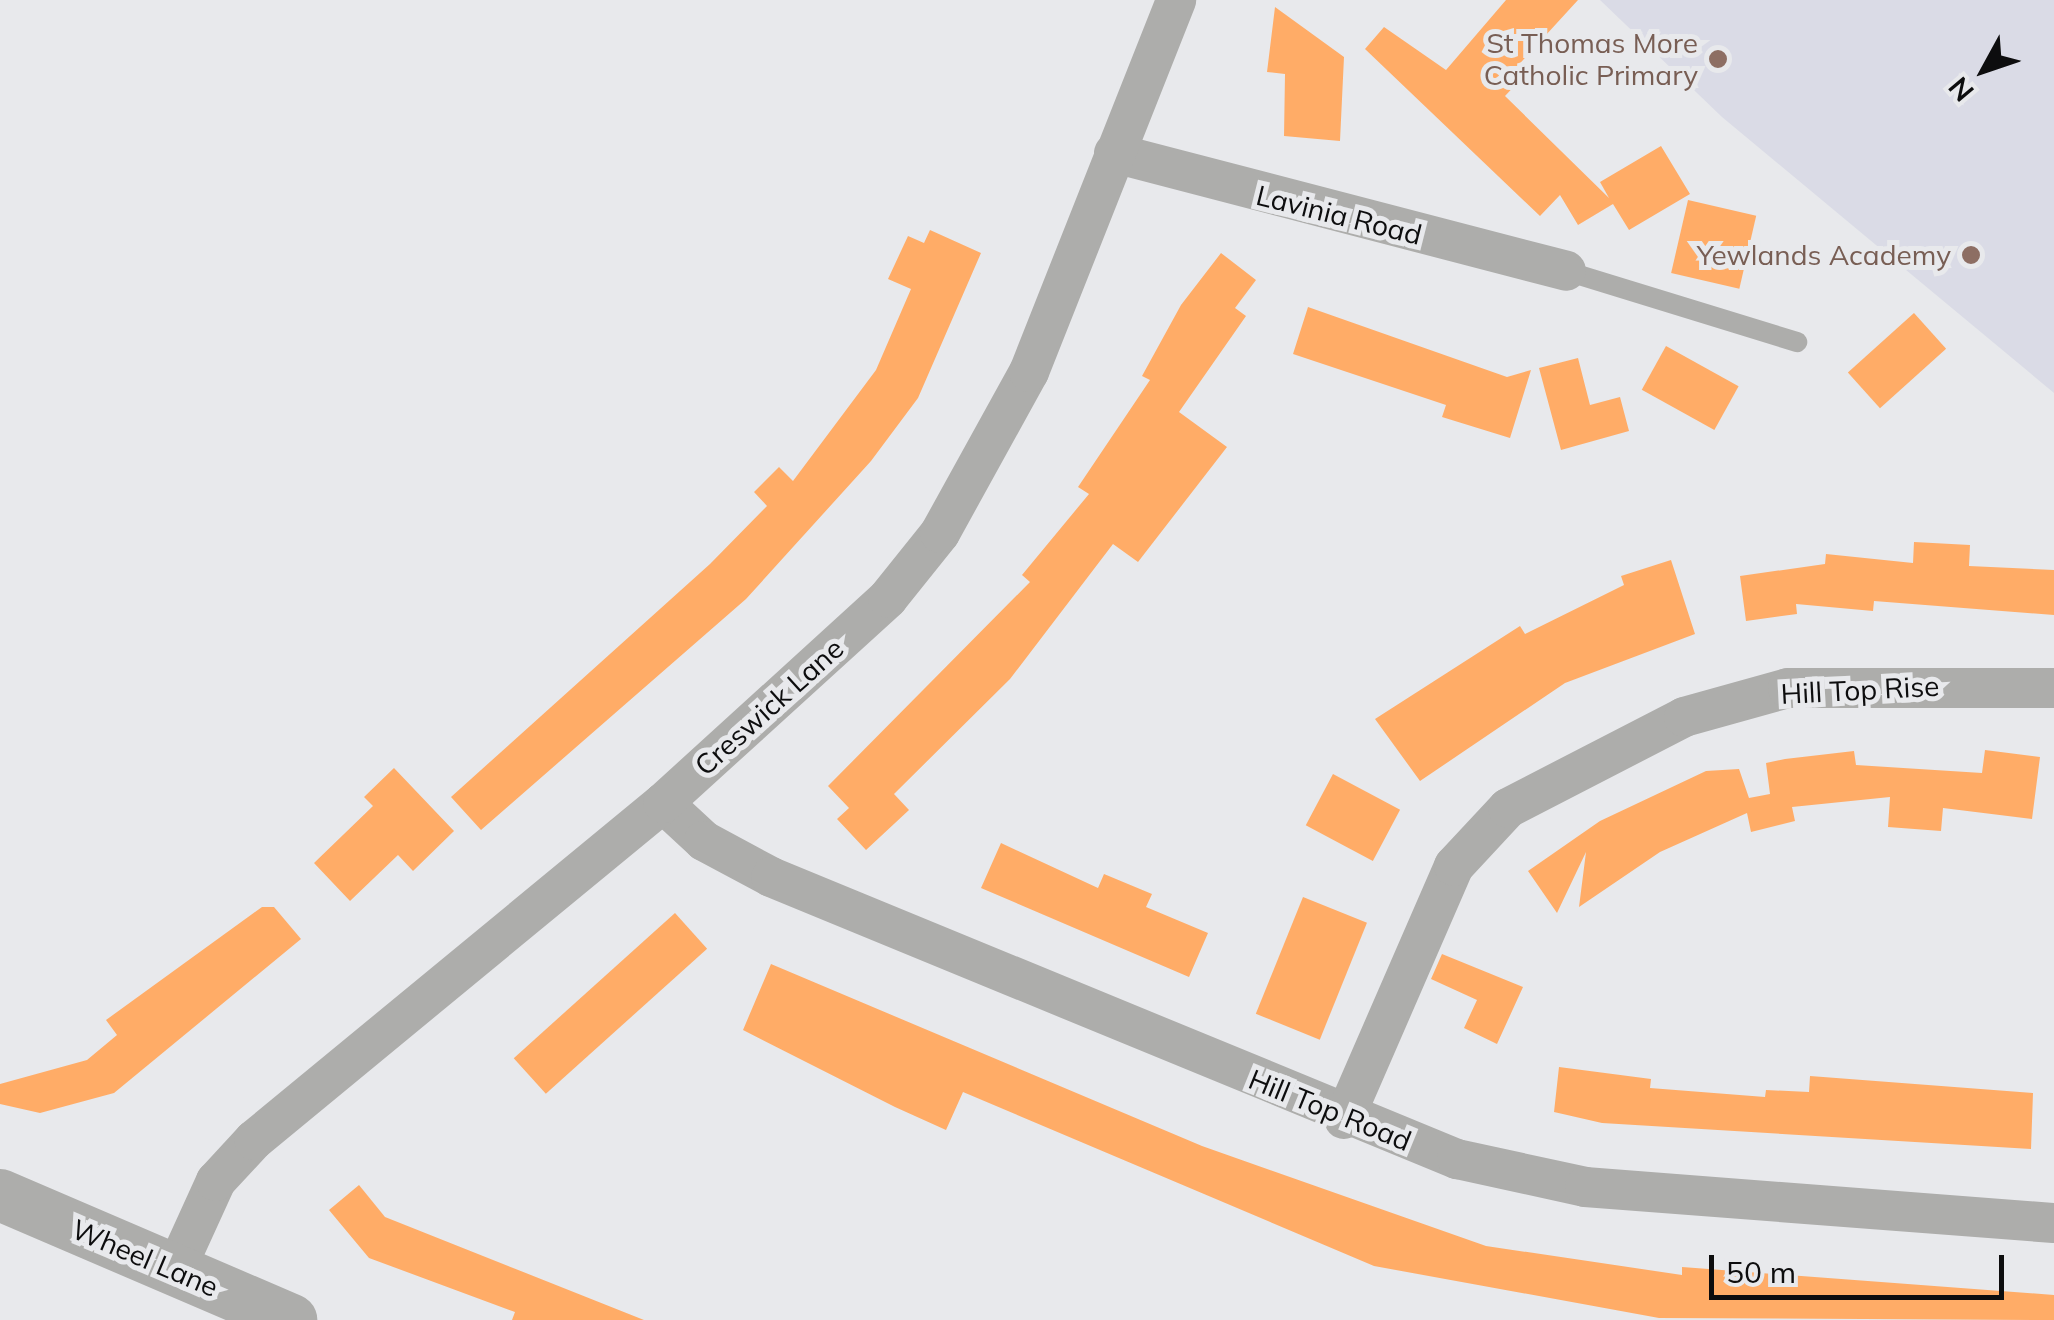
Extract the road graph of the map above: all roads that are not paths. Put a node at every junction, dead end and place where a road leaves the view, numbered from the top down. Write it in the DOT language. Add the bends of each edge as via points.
graph roads {
  1 [pos="1176,0"];
  2 [pos="1114,154"];
  3 [pos="1566,272"];
  4 [pos="1798,342"];
  5 [pos="2054,688"];
  6 [pos="663,802"];
  7 [pos="1344,1119"];
  8 [pos="0,1195"];
  9 [pos="2054,1222"];
  10 [pos="175,1271"];
  11 [pos="291,1320"];
  1 -- 2 [label="street, Creswick Lane"];
  2 -- 3 [label="street, Lavinia Road"];
  2 -- 6 [label="street, Creswick Lane" via="1030,372 940,533 888,598"];
  3 -- 4 [label="lane"];
  5 -- 7 [label="street, Hill Top Rise" via="1788,688 1684,717 1524,798 1478,832 1454,866"];
  6 -- 7 [label="street, Hill Top Road" via="704,841 758,870"];
  6 -- 10 [label="street, Creswick Lane" via="254,1140 208,1194"];
  7 -- 9 [label="street, Hill Top Road" via="1457,1159 1585,1186"];
  8 -- 10 [label="street, Wheel Lane"];
  10 -- 11 [label="street, Wheel Lane"];
}
